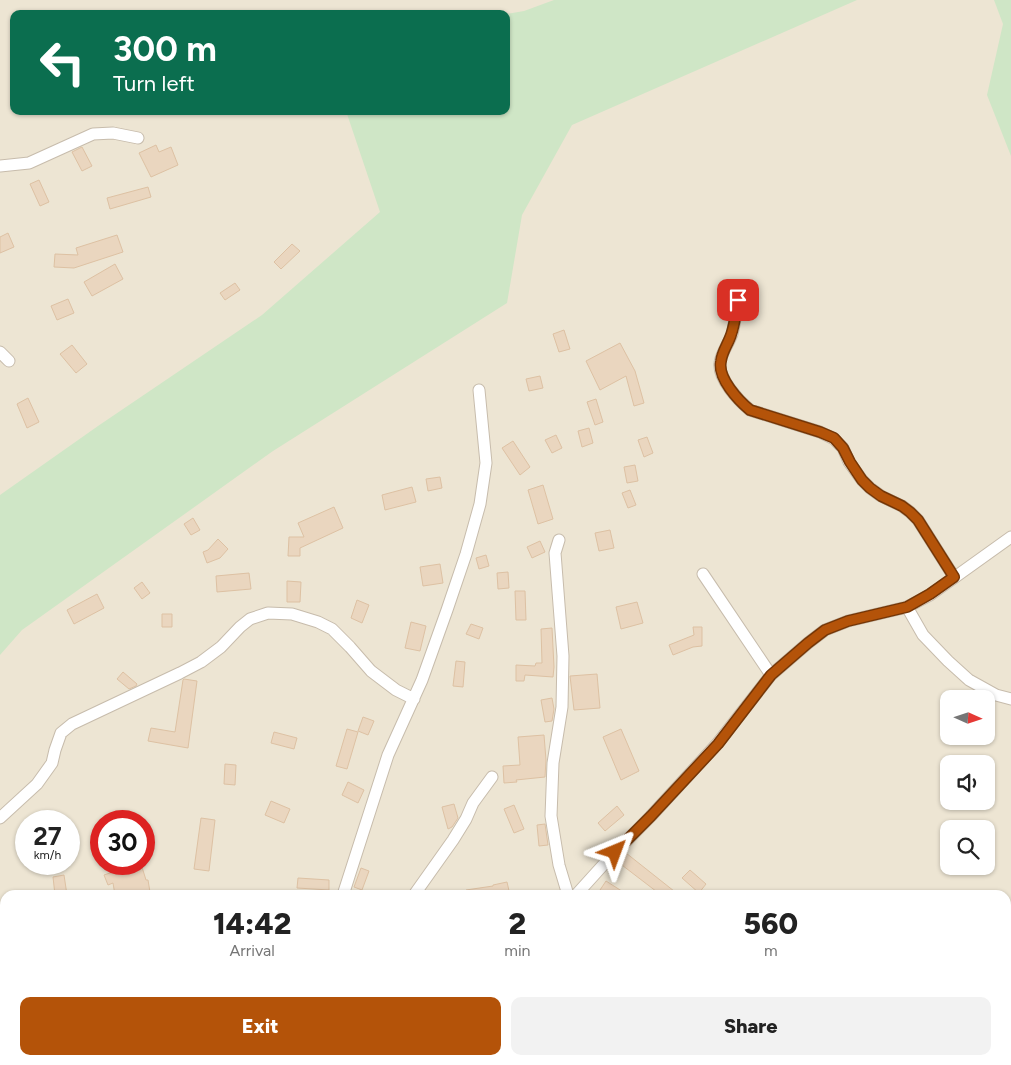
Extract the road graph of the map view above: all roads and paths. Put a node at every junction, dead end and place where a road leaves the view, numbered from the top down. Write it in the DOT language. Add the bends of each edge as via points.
graph roads {
  1 [pos="138,138"];
  2 [pos="0,166"];
  3 [pos="738,300"];
  4 [pos="0,352"];
  5 [pos="9,361"];
  6 [pos="479,390"];
  7 [pos="1011,537"];
  8 [pos="559,540"];
  9 [pos="703,574"];
  10 [pos="954,577"];
  11 [pos="907,607"];
  12 [pos="771,675"];
  13 [pos="414,699"];
  14 [pos="1011,699"];
  15 [pos="492,777"];
  16 [pos="0,818"];
  17 [pos="345,890"];
  18 [pos="418,890"];
  19 [pos="567,890"];
  20 [pos="581,890"];
  1 -- 2 [label="street" via="113,133 93,134 29,163"];
  3 -- 10 [label="street" via="732,334 720,362 722,376 742,404 750,410 834,438 870,488 902,506 918,520"];
  4 -- 5 [label="street"];
  6 -- 13 [label="street" via="486,463 480,504 466,554"];
  7 -- 10 [label="street"];
  8 -- 19 [label="street" via="555,553 563,656 562,707 553,763 551,816"];
  9 -- 12 [label="street"];
  10 -- 11 [label="street"];
  11 -- 12 [label="street" via="825,630"];
  11 -- 14 [label="street" via="924,635 969,680 996,695"];
  12 -- 20 [label="street" via="718,744"];
  13 -- 16 [label="street" via="371,671 332,629 292,614 268,613 250,619 201,662 72,724 61,733 52,763 37,784"];
  13 -- 17 [label="street" via="388,755"];
  15 -- 18 [label="street"];
}
